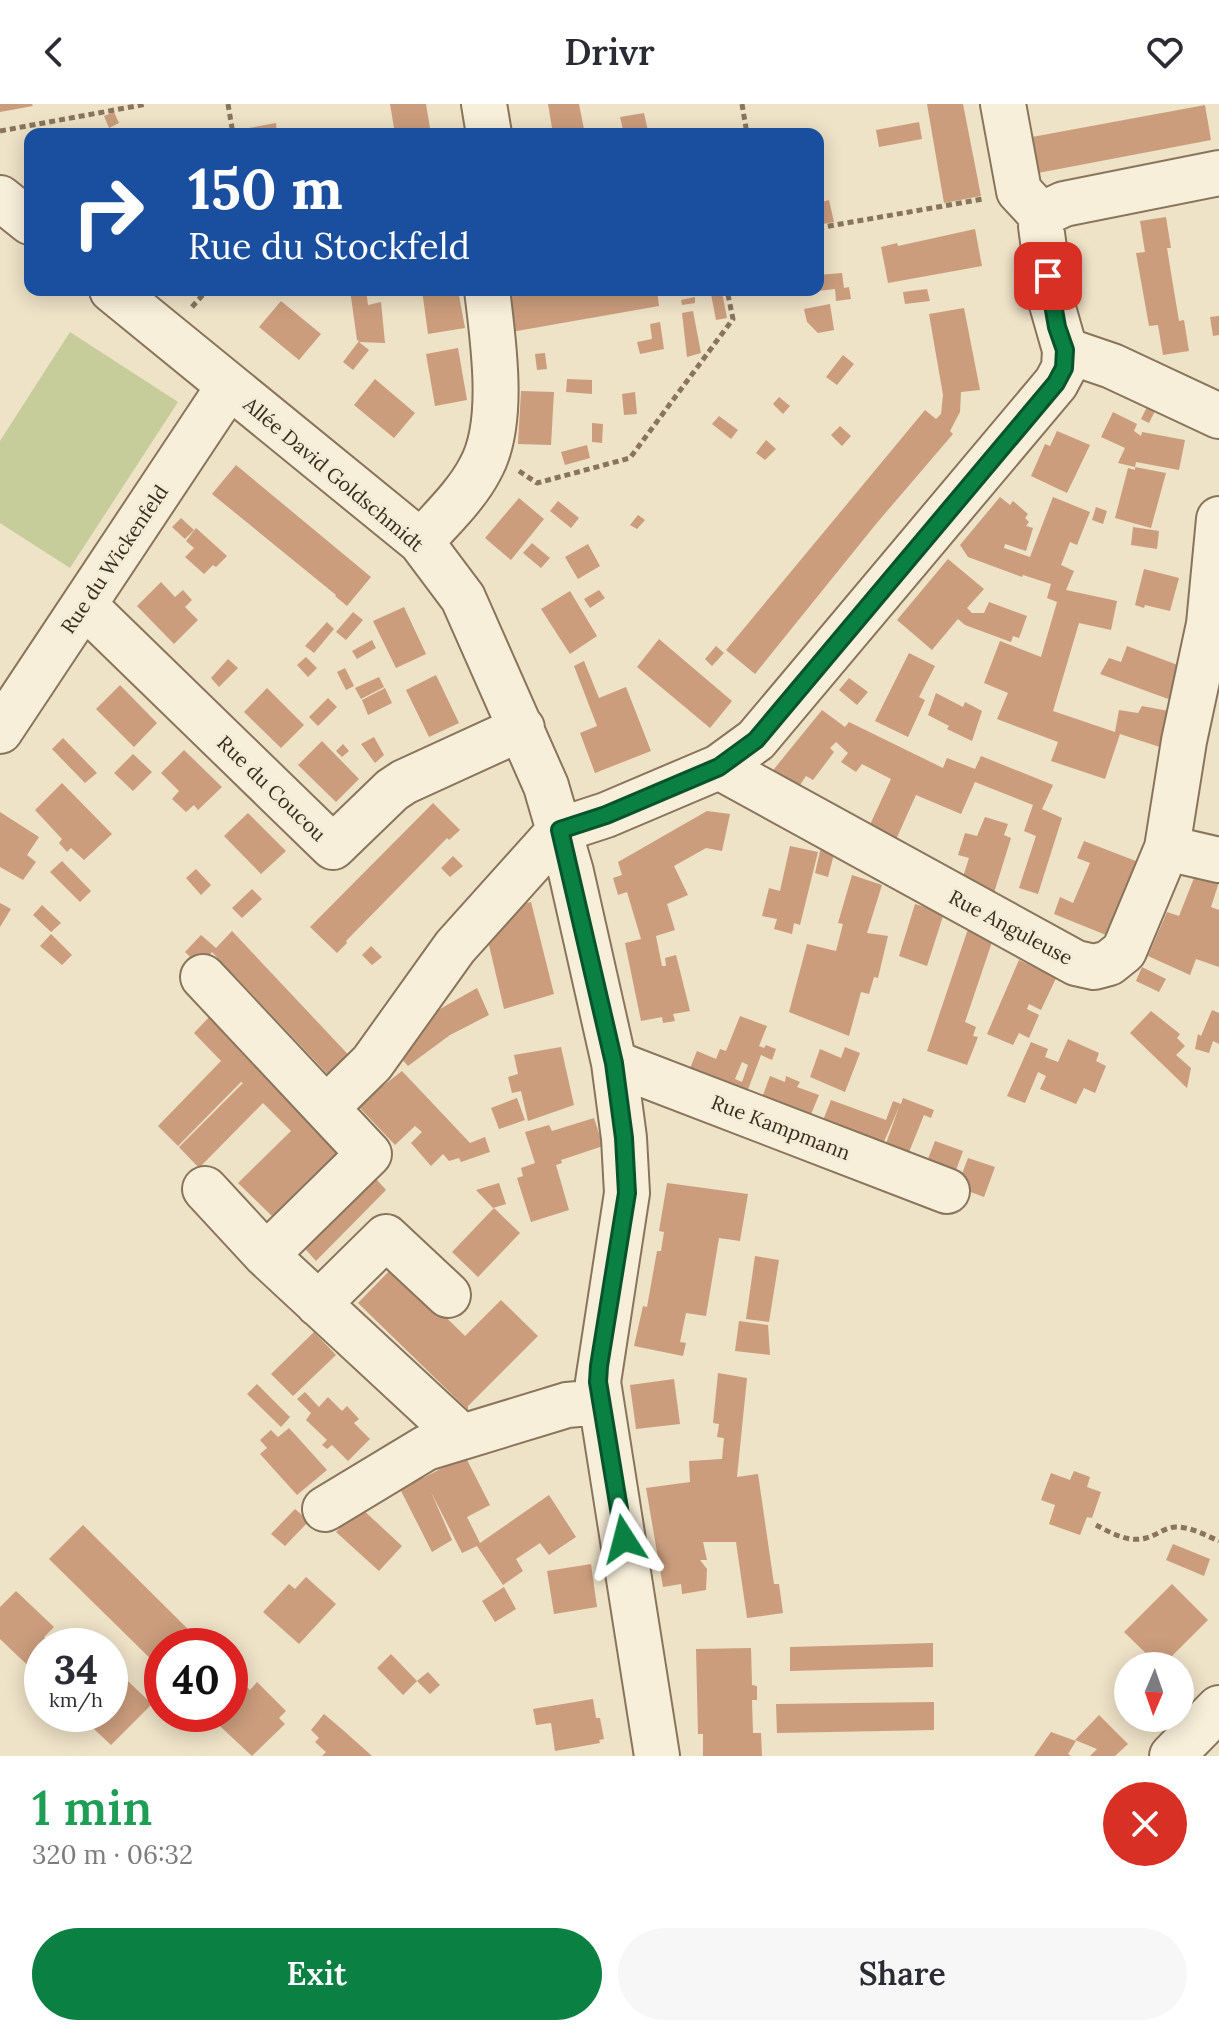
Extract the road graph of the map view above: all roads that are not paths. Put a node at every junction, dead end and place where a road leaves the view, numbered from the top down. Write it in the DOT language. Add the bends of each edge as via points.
graph roads {
  1 [pos="484,104"];
  2 [pos="1003,104"];
  3 [pos="488,128"];
  4 [pos="1219,173"];
  5 [pos="0,198"];
  6 [pos="1032,204"];
  7 [pos="24,217"];
  8 [pos="119,296"];
  9 [pos="488,296"];
  10 [pos="1065,350"];
  11 [pos="229,386"];
  12 [pos="1212,405"];
  13 [pos="1219,519"];
  14 [pos="421,542"];
  15 [pos="84,605"];
  16 [pos="522,728"];
  17 [pos="0,731"];
  18 [pos="1202,746"];
  19 [pos="719,767"];
  20 [pos="560,830"];
  21 [pos="1167,848"];
  22 [pos="1219,860"];
  23 [pos="203,977"];
  24 [pos="614,1063"];
  25 [pos="327,1107"];
  26 [pos="205,1189"];
  27 [pos="947,1191"];
  28 [pos="266,1255"];
  29 [pos="448,1295"];
  30 [pos="318,1304"];
  31 [pos="601,1402"];
  32 [pos="462,1437"];
  33 [pos="325,1509"];
  34 [pos="1219,1708"];
  35 [pos="657,1756"];
  36 [pos="1172,1756"];
  1 -- 3 [label="street"];
  2 -- 6 [label="street"];
  4 -- 6 [label="street" via="1051,210"];
  5 -- 7 [label="street"];
  6 -- 10 [label="street"];
  8 -- 11 [label="street, Allée David Goldschmidt"];
  9 -- 14 [label="street" via="496,379 488,451 479,472"];
  10 -- 12 [label="street"];
  10 -- 19 [label="street" via="1056,383 756,740"];
  11 -- 14 [label="street, Allée David Goldschmidt"];
  11 -- 15 [label="street, Rue du Wickenfeld"];
  13 -- 18 [label="street, Rue Anguleuse"];
  14 -- 16 [label="street, Allée David Goldschmidt" via="463,598"];
  15 -- 16 [label="street, Rue du Coucou" via="333,847 404,782"];
  15 -- 17 [label="street, Rue du Wickenfeld"];
  16 -- 20 [label="street, Allée David Goldschmidt"];
  18 -- 21 [label="street, Rue Anguleuse"];
  19 -- 20 [label="street"];
  19 -- 21 [label="street, Rue Anguleuse" via="1076,963 1094,967 1124,951"];
  20 -- 24 [label="street"];
  20 -- 25 [label="street" via="455,947 372,1063"];
  21 -- 22 [label="street"];
  23 -- 25 [label="street"];
  24 -- 27 [label="street, Rue Kampmann"];
  24 -- 31 [label="street" via="627,1193 599,1366"];
  25 -- 28 [label="street" via="369,1154"];
  26 -- 28 [label="street"];
  28 -- 30 [label="street"];
  29 -- 30 [label="street" via="386,1237"];
  30 -- 32 [label="street"];
  31 -- 32 [label="street" via="567,1405"];
  31 -- 35 [label="street"];
  32 -- 33 [label="street" via="426,1448"];
  34 -- 36 [label="street"];
}
